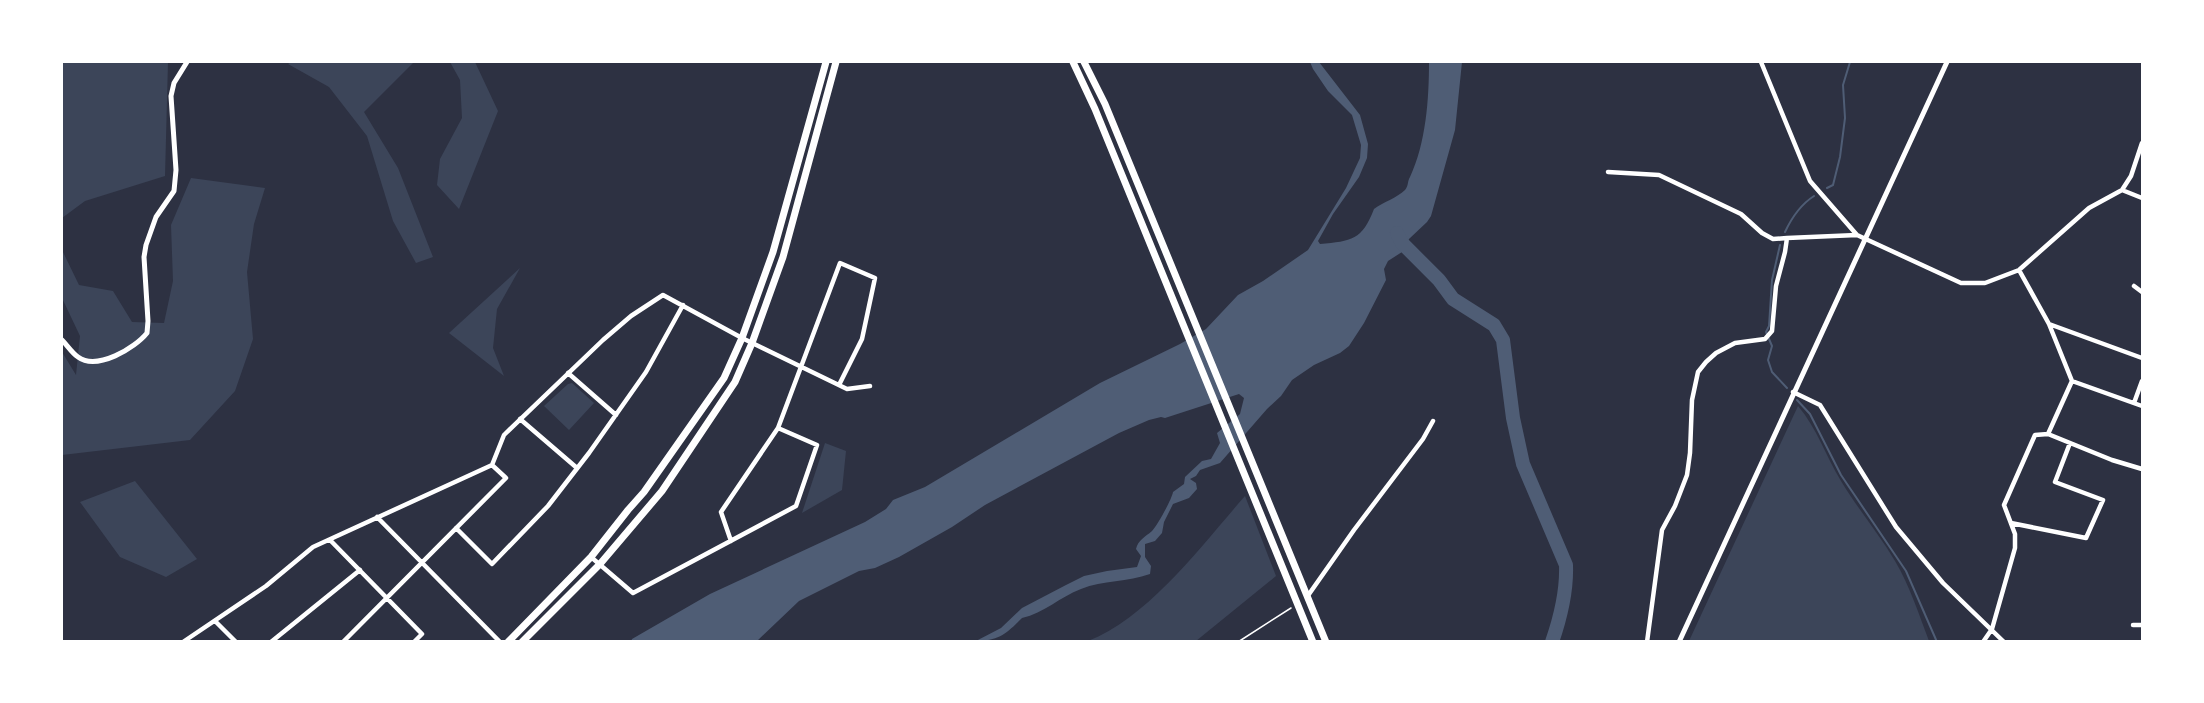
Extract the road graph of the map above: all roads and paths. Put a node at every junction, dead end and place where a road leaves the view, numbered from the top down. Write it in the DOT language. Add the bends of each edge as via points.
graph roads {
  1 [pos="187,62"];
  2 [pos="826,62"];
  3 [pos="836,62"];
  4 [pos="1073,62"];
  5 [pos="1084,62"];
  6 [pos="1761,62"];
  7 [pos="1947,62"];
  8 [pos="2142,143"];
  9 [pos="1608,172"];
  10 [pos="2122,190"];
  11 [pos="2142,198"];
  12 [pos="1857,235"];
  13 [pos="1786,238"];
  14 [pos="1863,239"];
  15 [pos="2019,270"];
  16 [pos="2134,286"];
  17 [pos="2142,292"];
  18 [pos="682,305"];
  19 [pos="2049,324"];
  20 [pos="742,338"];
  21 [pos="62,340"];
  22 [pos="752,343"];
  23 [pos="2142,358"];
  24 [pos="800,367"];
  25 [pos="568,373"];
  26 [pos="2072,381"];
  27 [pos="2142,381"];
  28 [pos="838,385"];
  29 [pos="870,386"];
  30 [pos="1793,392"];
  31 [pos="2133,403"];
  32 [pos="2142,406"];
  33 [pos="616,415"];
  34 [pos="520,419"];
  35 [pos="1433,420"];
  36 [pos="778,428"];
  37 [pos="2048,434"];
  38 [pos="2070,443"];
  39 [pos="492,465"];
  40 [pos="577,468"];
  41 [pos="2142,469"];
  42 [pos="377,517"];
  43 [pos="2011,523"];
  44 [pos="456,528"];
  45 [pos="330,540"];
  46 [pos="731,541"];
  47 [pos="591,557"];
  48 [pos="422,562"];
  49 [pos="600,564"];
  50 [pos="360,570"];
  51 [pos="1307,597"];
  52 [pos="387,598"];
  53 [pos="1298,604"];
  54 [pos="215,621"];
  55 [pos="2133,625"];
  56 [pos="2142,625"];
  57 [pos="1992,629"];
  58 [pos="183,642"];
  59 [pos="236,642"];
  60 [pos="271,642"];
  61 [pos="343,642"];
  62 [pos="414,642"];
  63 [pos="500,642"];
  64 [pos="508,642"];
  65 [pos="522,642"];
  66 [pos="1238,642"];
  67 [pos="1313,642"];
  68 [pos="1326,642"];
  69 [pos="1647,642"];
  70 [pos="1678,642"];
  71 [pos="1983,642"];
  72 [pos="2004,642"];
  1 -- 21 [label="street" via="171,96 174,191 156,217 144,257 147,333 124,352 94,361 78,357"];
  2 -- 20 [label="main road" via="773,252"];
  3 -- 22 [label="main road" via="783,257"];
  4 -- 53 [label="main road"];
  5 -- 51 [label="main road" via="1105,104"];
  6 -- 12 [label="street" via="1810,181"];
  7 -- 14 [label="street"];
  8 -- 10 [label="street"];
  9 -- 13 [label="street" via="1659,175 1741,213 1773,239"];
  10 -- 11 [label="street"];
  10 -- 15 [label="street" via="2089,208"];
  12 -- 13 [label="street"];
  12 -- 14 [label="street"];
  13 -- 69 [label="street" via="1772,331 1765,339 1735,343 1716,353 1698,372 1687,475 1662,530"];
  14 -- 15 [label="street" via="1960,283 1985,283"];
  14 -- 30 [label="street"];
  15 -- 19 [label="street"];
  16 -- 17 [label="street"];
  18 -- 20 [label="street"];
  18 -- 25 [label="street" via="663,295 631,316"];
  18 -- 33 [label="street" via="646,372"];
  19 -- 23 [label="street"];
  19 -- 26 [label="street"];
  20 -- 22 [label="street"];
  20 -- 47 [label="main road" via="724,378 644,492"];
  22 -- 24 [label="street"];
  22 -- 49 [label="main road" via="735,382 662,491"];
  24 -- 28 [label="street"];
  24 -- 28 [label="street" via="840,263 875,278 862,339"];
  24 -- 36 [label="street"];
  25 -- 33 [label="street"];
  25 -- 34 [label="street"];
  26 -- 31 [label="street"];
  26 -- 37 [label="street"];
  27 -- 31 [label="street"];
  28 -- 29 [label="street" via="847,389"];
  30 -- 57 [label="street" via="1820,405 1896,527 1943,583"];
  30 -- 70 [label="street"];
  31 -- 32 [label="street"];
  33 -- 40 [label="street"];
  34 -- 39 [label="street" via="504,435"];
  34 -- 40 [label="street"];
  35 -- 51 [label="street"];
  36 -- 46 [label="street" via="721,512"];
  36 -- 46 [label="street" via="817,446 796,506"];
  37 -- 38 [label="street"];
  37 -- 43 [label="street" via="2033,438 2004,505"];
  38 -- 41 [label="street"];
  38 -- 43 [label="street" via="2055,482 2103,500 2086,538"];
  39 -- 42 [label="street"];
  39 -- 44 [label="street" via="506,478"];
  40 -- 44 [label="street" via="548,506 492,564"];
  42 -- 45 [label="street"];
  42 -- 48 [label="street"];
  43 -- 57 [label="street" via="2015,548"];
  44 -- 48 [label="street"];
  45 -- 50 [label="street"];
  45 -- 54 [label="street" via="313,548"];
  46 -- 49 [label="street" via="633,593"];
  47 -- 49 [label="street"];
  47 -- 64 [label="main road"];
  48 -- 52 [label="street"];
  48 -- 63 [label="street"];
  49 -- 65 [label="main road"];
  50 -- 52 [label="street"];
  50 -- 60 [label="street"];
  51 -- 68 [label="main road"];
  52 -- 61 [label="street"];
  52 -- 62 [label="street" via="422,634"];
  53 -- 66 [label="path"];
  53 -- 67 [label="main road"];
  54 -- 58 [label="street"];
  54 -- 59 [label="street"];
  55 -- 56 [label="street"];
  57 -- 71 [label="street"];
  57 -- 72 [label="street"];
}
